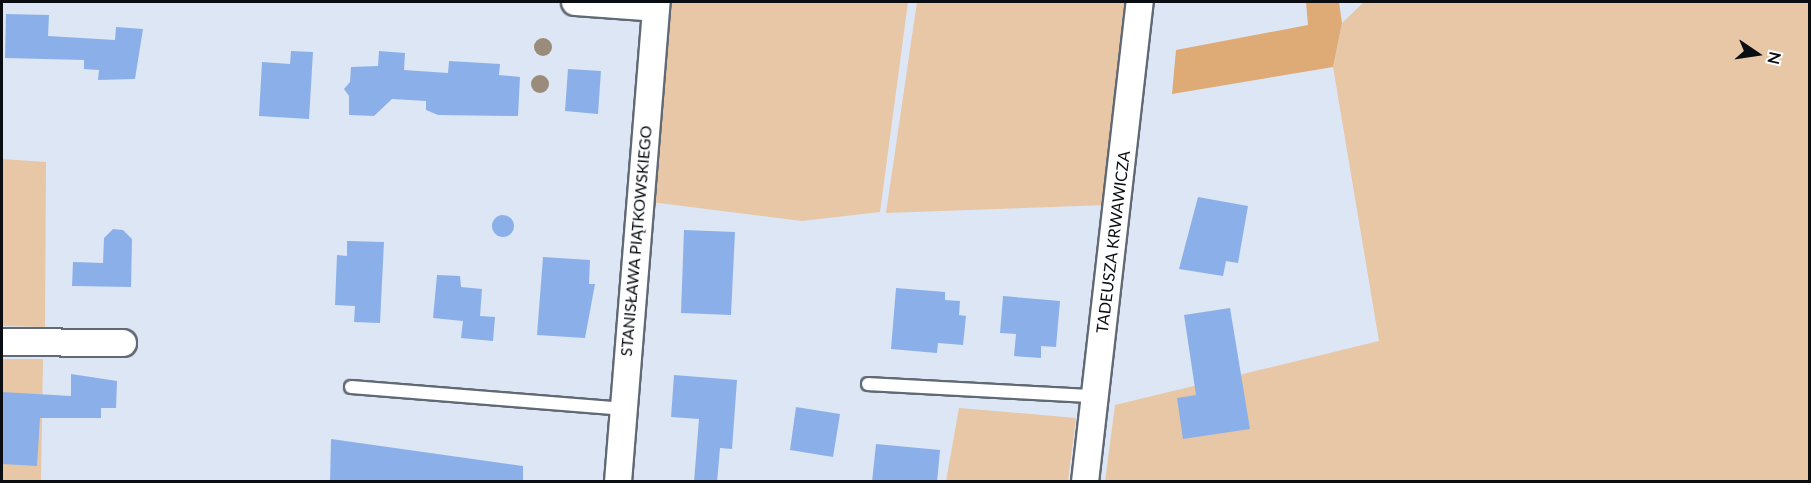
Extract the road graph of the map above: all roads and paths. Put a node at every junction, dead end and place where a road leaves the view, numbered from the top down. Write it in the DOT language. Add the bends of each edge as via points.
graph roads {
  1 [pos="575,2"];
  2 [pos="1140,2"];
  3 [pos="656,4"];
  4 [pos="2,342"];
  5 [pos="123,343"];
  6 [pos="868,384"];
  7 [pos="351,387"];
  8 [pos="1093,396"];
  9 [pos="622,409"];
  10 [pos="618,482"];
  11 [pos="1085,482"];
  1 -- 3 [label="street"];
  2 -- 8 [label="street, TADEUSZA KRWAWICZA"];
  3 -- 9 [label="street, STANISŁAWA PIĄTKOWSKIEGO"];
  4 -- 5 [label="street"];
  6 -- 8 [label="lane"];
  7 -- 9 [label="lane"];
  8 -- 11 [label="street, TADEUSZA KRWAWICZA"];
  9 -- 10 [label="street, STANISŁAWA PIĄTKOWSKIEGO"];
}
